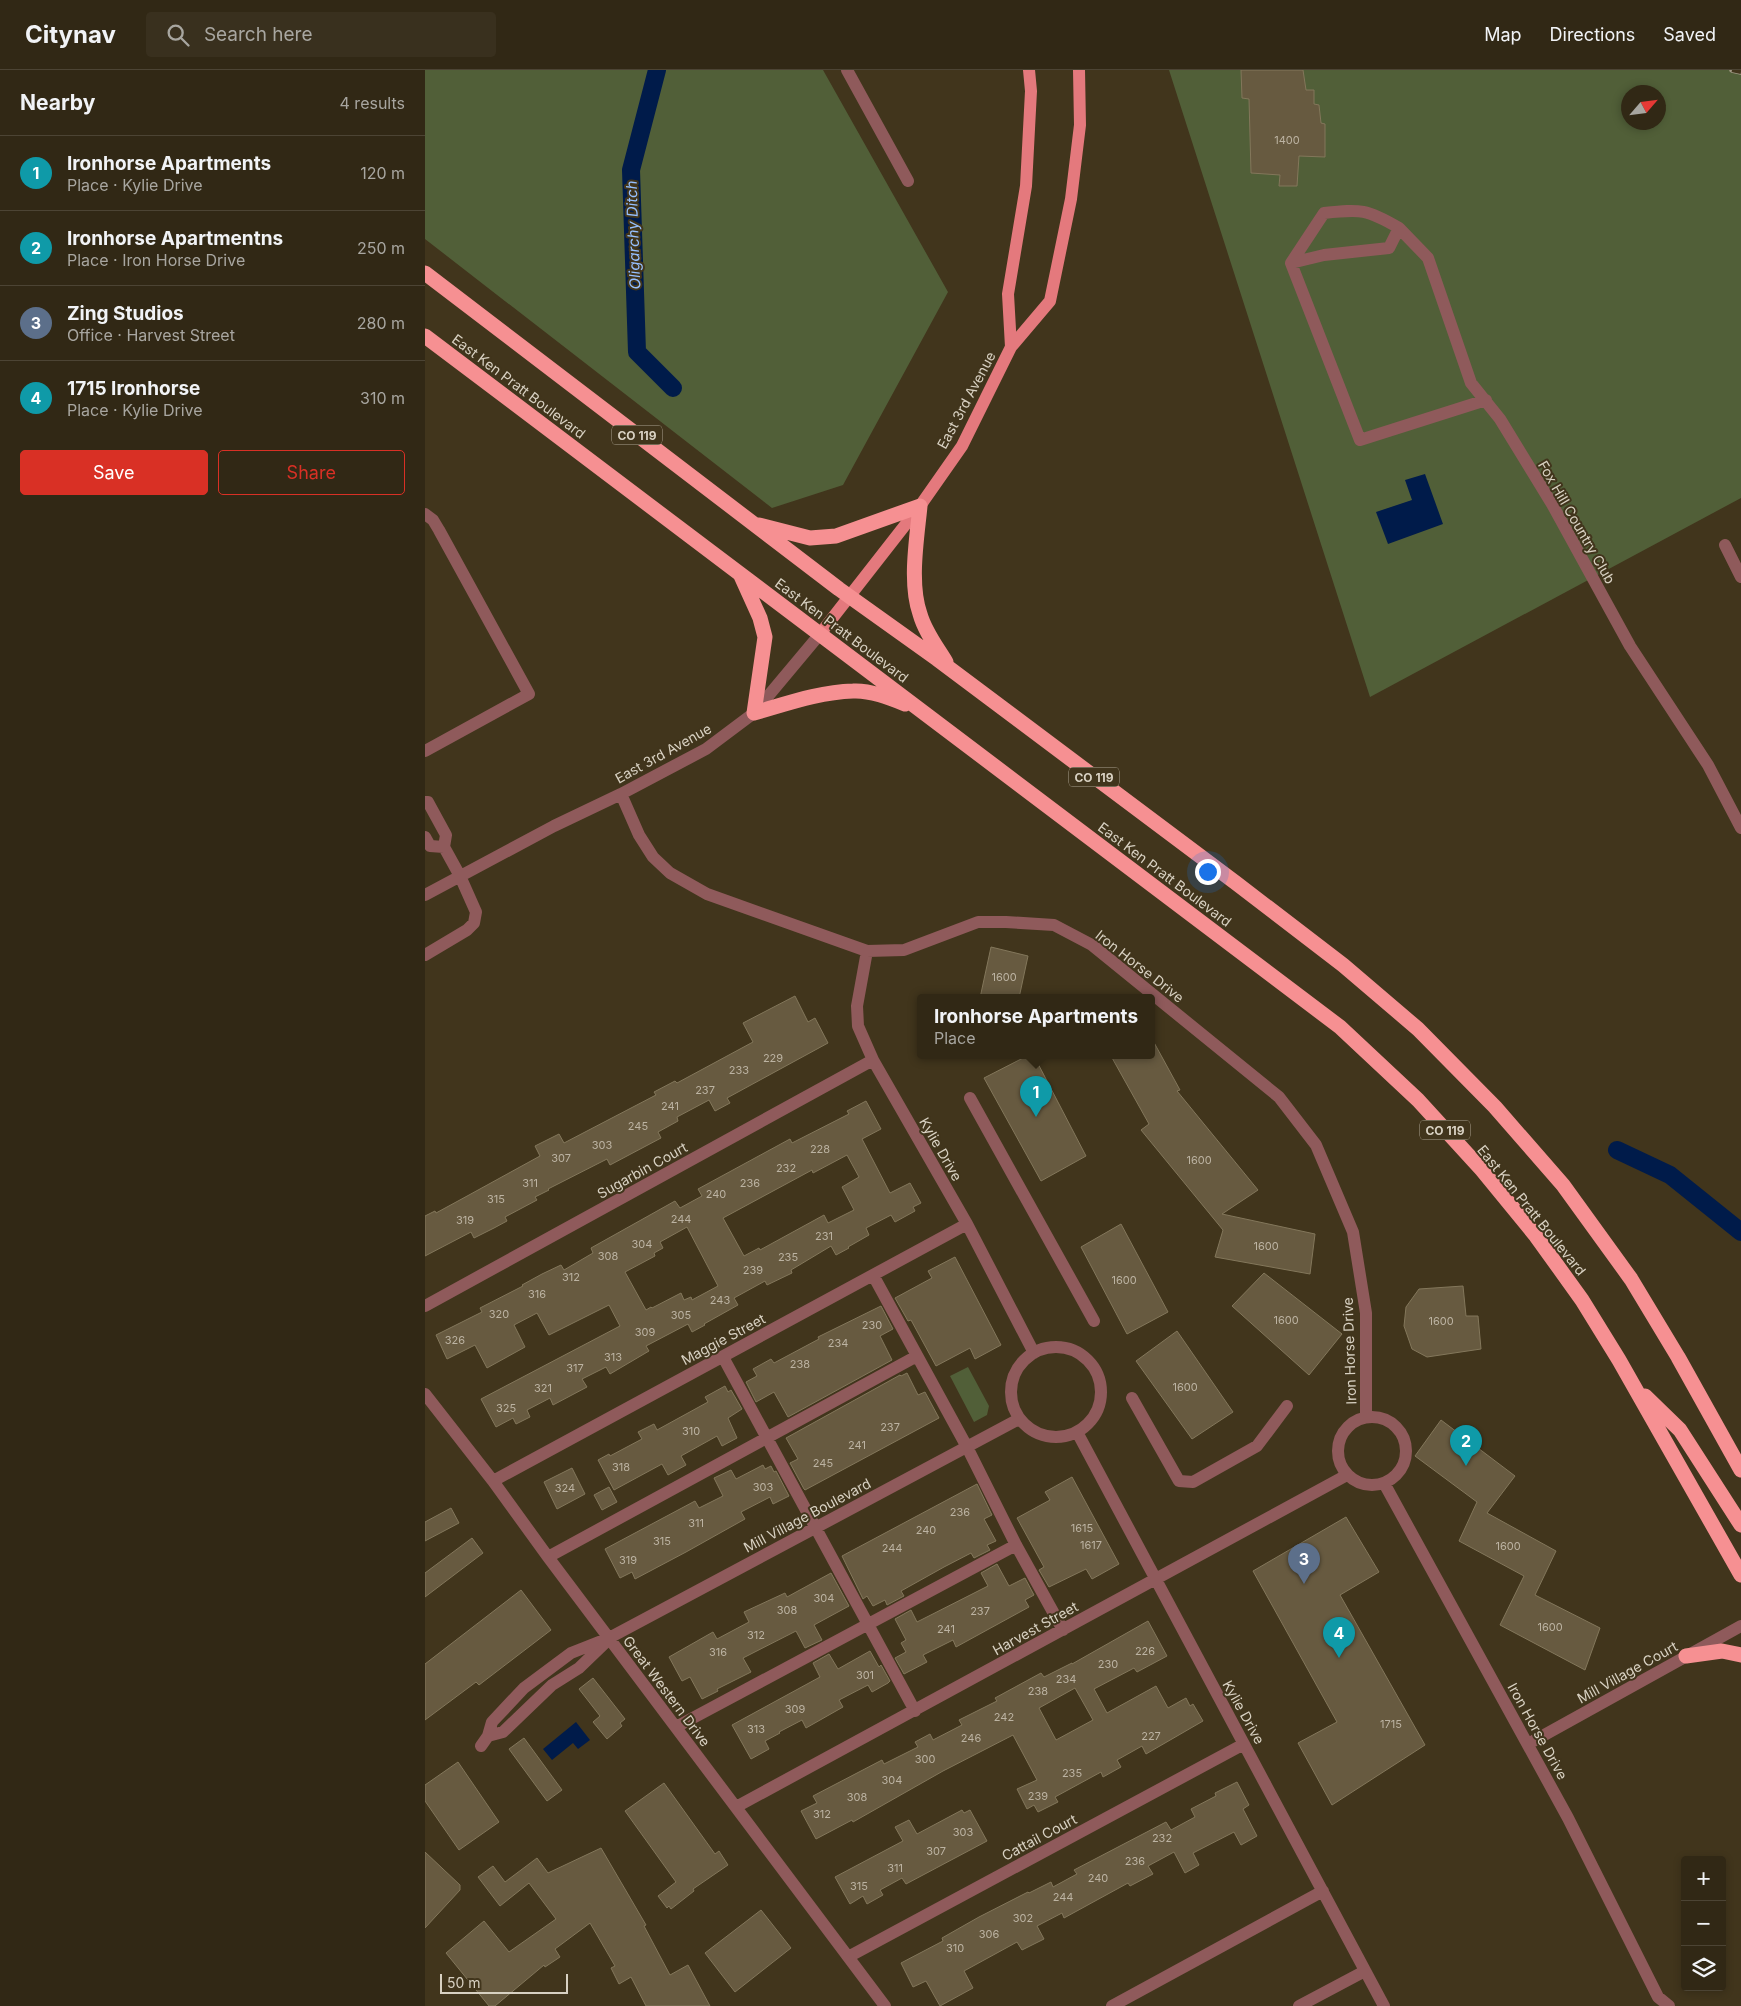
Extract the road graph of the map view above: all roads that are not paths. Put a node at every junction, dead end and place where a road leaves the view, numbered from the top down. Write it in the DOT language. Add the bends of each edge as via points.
graph roads {
  1 [pos="847,70"];
  2 [pos="1029,70"];
  3 [pos="1079,70"];
  4 [pos="908,181"];
  5 [pos="1399,228"];
  6 [pos="1291,264"];
  7 [pos="425,274"];
  8 [pos="425,336"];
  9 [pos="1011,347"];
  10 [pos="1486,400"];
  11 [pos="920,506"];
  12 [pos="425,514"];
  13 [pos="753,524"];
  14 [pos="1725,546"];
  15 [pos="740,573"];
  16 [pos="1741,577"];
  17 [pos="849,597"];
  18 [pos="820,634"];
  19 [pos="952,671"];
  20 [pos="923,712"];
  21 [pos="754,713"];
  22 [pos="425,751"];
  23 [pos="621,794"];
  24 [pos="425,802"];
  25 [pos="1740,825"];
  26 [pos="425,837"];
  27 [pos="444,847"];
  28 [pos="460,876"];
  29 [pos="425,895"];
  30 [pos="867,951"];
  31 [pos="425,955"];
  32 [pos="1152,994"];
  33 [pos="1155,996"];
  34 [pos="873,1060"];
  35 [pos="970,1098"];
  36 [pos="967,1224"];
  37 [pos="873,1275"];
  38 [pos="425,1306"];
  39 [pos="1094,1321"];
  40 [pos="1035,1353"];
  41 [pos="917,1356"];
  42 [pos="723,1357"];
  43 [pos="1633,1384"];
  44 [pos="425,1394"];
  45 [pos="1132,1398"];
  46 [pos="1287,1406"];
  47 [pos="1366,1417"];
  48 [pos="1019,1419"];
  49 [pos="1077,1432"];
  50 [pos="767,1438"];
  51 [pos="967,1447"];
  52 [pos="1740,1466"];
  53 [pos="1347,1474"];
  54 [pos="493,1481"];
  55 [pos="1384,1483"];
  56 [pos="1741,1525"];
  57 [pos="816,1528"];
  58 [pos="1016,1545"];
  59 [pos="548,1558"];
  60 [pos="1741,1576"];
  61 [pos="1154,1579"];
  62 [pos="868,1625"];
  63 [pos="1741,1626"];
  64 [pos="1063,1630"];
  65 [pos="609,1638"];
  66 [pos="1741,1655"];
  67 [pos="1686,1656"];
  68 [pos="915,1711"];
  69 [pos="676,1728"];
  70 [pos="485,1741"];
  71 [pos="1244,1744"];
  72 [pos="1528,1744"];
  73 [pos="736,1808"];
  74 [pos="1323,1891"];
  75 [pos="848,1957"];
  76 [pos="1365,1971"];
  77 [pos="885,2006"];
  78 [pos="1112,2006"];
  79 [pos="1299,2006"];
  80 [pos="1384,2006"];
  81 [pos="1669,2006"];
  1 -- 4 [label="street"];
  2 -- 9 [label="main road, East 3rd Avenue" via="1031,91 1026,186 1008,294"];
  3 -- 9 [label="main road, East 3rd Avenue" via="1080,125 1071,199 1050,300"];
  5 -- 6 [label="street" via="1389,248 1324,255"];
  5 -- 6 [label="street, Fox Hill Country Club" via="1376,214 1355,209 1324,213"];
  5 -- 10 [label="street, Fox Hill Country Club" via="1427,258 1471,383"];
  6 -- 10 [label="street" via="1360,440"];
  7 -- 13 [label="highway, CO 119"];
  8 -- 15 [label="highway, East Ken Pratt Boulevard / CO 119"];
  9 -- 11 [label="main road, East 3rd Avenue" via="961,446"];
  10 -- 25 [label="street, Fox Hill Country Club" via="1552,504 1630,646 1708,765"];
  11 -- 13 [label="highway" via="836,536 810,538"];
  11 -- 17 [label="main road, East 3rd Avenue"];
  11 -- 19 [label="highway" via="915,559 919,614"];
  12 -- 22 [label="street" via="439,530 529,694"];
  13 -- 17 [label="highway, CO 119"];
  14 -- 16 [label="street"];
  15 -- 18 [label="highway, East Ken Pratt Boulevard / CO 119"];
  15 -- 21 [label="highway" via="760,618 765,638"];
  17 -- 18 [label="main road, East 3rd Avenue"];
  17 -- 19 [label="highway, CO 119"];
  18 -- 20 [label="highway, East Ken Pratt Boulevard / CO 119"];
  18 -- 21 [label="street, East 3rd Avenue"];
  19 -- 52 [label="highway, CO 119" via="1343,965 1418,1029 1488,1100 1563,1185 1631,1279"];
  20 -- 21 [label="highway" via="890,698 854,690 818,695"];
  20 -- 43 [label="highway, East Ken Pratt Boulevard / CO 119" via="1340,1028 1418,1100 1535,1236 1582,1300"];
  21 -- 23 [label="street, East 3rd Avenue" via="706,749"];
  23 -- 28 [label="street, East 3rd Avenue"];
  23 -- 30 [label="street, Iron Horse Drive" via="639,835 653,857 670,872 707,894"];
  24 -- 27 [label="street" via="428,802 446,836"];
  26 -- 27 [label="street" via="430,846"];
  27 -- 28 [label="street"];
  28 -- 29 [label="street, East 3rd Avenue"];
  28 -- 31 [label="street" via="476,912 474,923"];
  30 -- 32 [label="street, Iron Horse Drive" via="904,950 978,922 1054,925 1092,945"];
  30 -- 34 [label="street, Kylie Drive" via="857,1006 858,1026"];
  33 -- 47 [label="street, Iron Horse Drive" via="1279,1097 1316,1145 1353,1232 1366,1313"];
  34 -- 36 [label="street, Kylie Drive"];
  34 -- 38 [label="street, Sugarbin Court"];
  35 -- 39 [label="street"];
  36 -- 37 [label="street, Maggie Street"];
  36 -- 40 [label="street, Kylie Drive"];
  37 -- 41 [label="street"];
  37 -- 42 [label="street, Maggie Street"];
  40 -- 48 [label="street" via="1016,1370 1011,1385 1011,1401"];
  40 -- 49 [label="street" via="1058,1347 1073,1350 1095,1371 1100,1401 1094,1416"];
  41 -- 50 [label="street"];
  41 -- 51 [label="street"];
  42 -- 50 [label="street"];
  42 -- 54 [label="street, Maggie Street"];
  43 -- 56 [label="highway" via="1680,1430"];
  43 -- 60 [label="highway, East Ken Pratt Boulevard / CO 119"];
  44 -- 54 [label="street, Great Western Drive"];
  45 -- 46 [label="street" via="1179,1481 1185,1483 1193,1482 1257,1446"];
  47 -- 53 [label="street" via="1351,1424 1341,1437 1339,1461"];
  47 -- 55 [label="street" via="1385,1419 1393,1424 1406,1447 1399,1472"];
  48 -- 49 [label="street" via="1042,1436 1057,1438"];
  48 -- 51 [label="street, Mill Village Boulevard"];
  49 -- 61 [label="street, Kylie Drive"];
  50 -- 57 [label="street"];
  50 -- 59 [label="street"];
  51 -- 57 [label="street, Mill Village Boulevard"];
  51 -- 58 [label="street"];
  53 -- 55 [label="street" via="1369,1485"];
  53 -- 61 [label="street, Harvest Street"];
  54 -- 59 [label="street, Great Western Drive"];
  55 -- 72 [label="street, Iron Horse Drive"];
  57 -- 62 [label="street"];
  57 -- 65 [label="street, Mill Village Boulevard"];
  58 -- 62 [label="street"];
  58 -- 64 [label="street"];
  59 -- 65 [label="street, Great Western Drive"];
  61 -- 64 [label="street, Harvest Street"];
  61 -- 71 [label="street, Kylie Drive"];
  62 -- 68 [label="street"];
  62 -- 69 [label="street"];
  63 -- 67 [label="street, Mill Village Court"];
  64 -- 68 [label="street, Harvest Street"];
  65 -- 69 [label="street, Great Western Drive"];
  65 -- 70 [label="street, Mill Village Boulevard" via="571,1653 525,1688 492,1722"];
  66 -- 67 [label="highway" via="1722,1651"];
  67 -- 72 [label="street, Mill Village Court"];
  68 -- 73 [label="street, Harvest Street"];
  69 -- 73 [label="street, Great Western Drive"];
  71 -- 74 [label="street, Kylie Drive"];
  71 -- 75 [label="street, Cattail Court"];
  72 -- 81 [label="street, Iron Horse Drive" via="1658,1997"];
  73 -- 75 [label="street, Great Western Drive"];
  74 -- 76 [label="street, Kylie Drive"];
  74 -- 78 [label="street"];
  75 -- 77 [label="street, Great Western Drive"];
  76 -- 79 [label="street"];
  76 -- 80 [label="street, Kylie Drive"];
}
